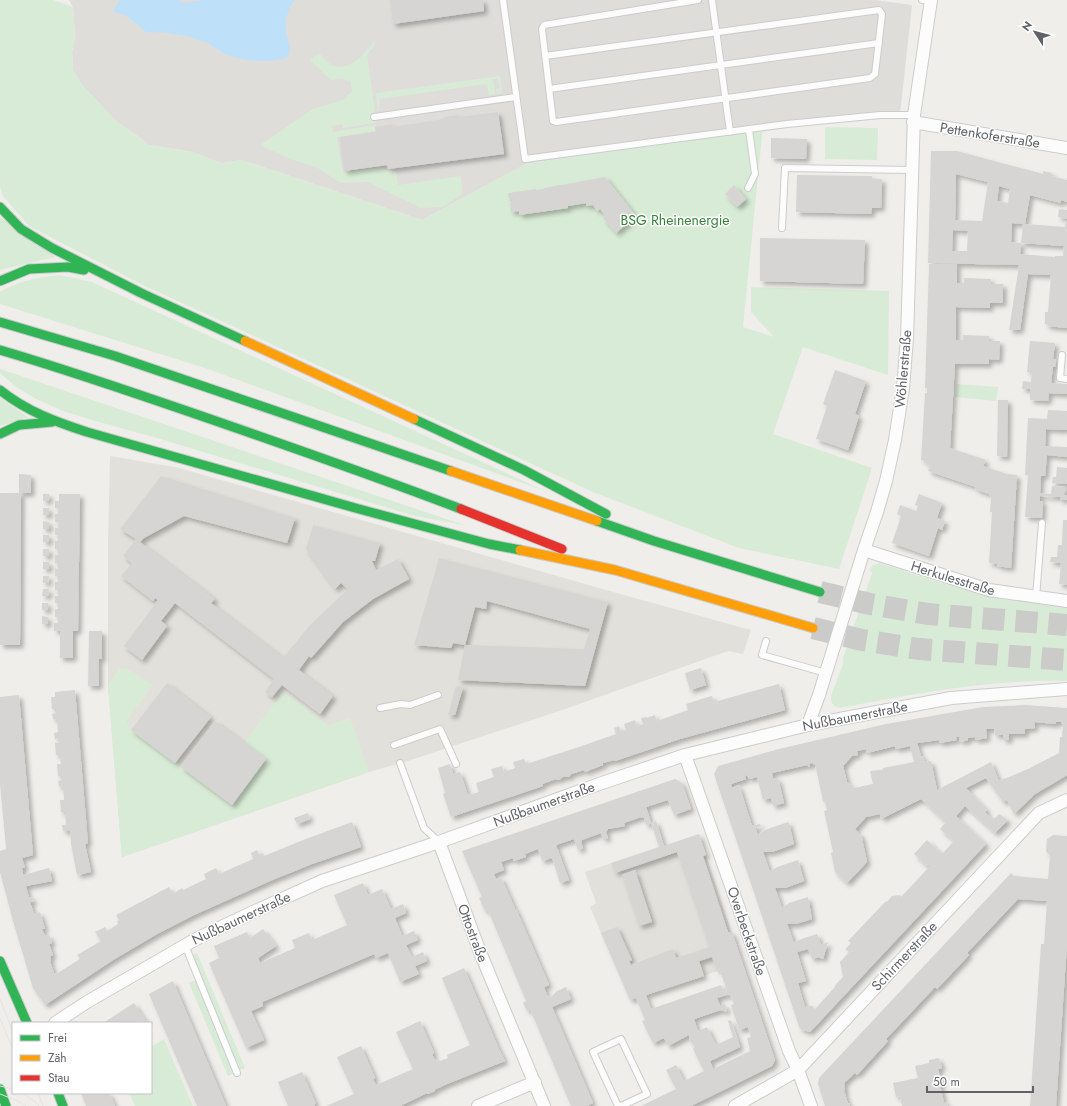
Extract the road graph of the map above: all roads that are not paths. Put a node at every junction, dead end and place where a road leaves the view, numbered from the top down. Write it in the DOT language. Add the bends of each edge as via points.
graph roads {
  1 [pos="503,0"];
  2 [pos="698,0"];
  3 [pos="712,0"];
  4 [pos="928,0"];
  5 [pos="717,32"];
  6 [pos="879,43"];
  7 [pos="545,56"];
  8 [pos="721,66"];
  9 [pos="549,89"];
  10 [pos="516,97"];
  11 [pos="726,99"];
  12 [pos="374,117"];
  13 [pos="914,118"];
  14 [pos="749,130"];
  15 [pos="730,132"];
  16 [pos="1067,148"];
  17 [pos="911,170"];
  18 [pos="748,188"];
  19 [pos="0,207"];
  20 [pos="782,228"];
  21 [pos="103,274"];
  22 [pos="0,280"];
  23 [pos="0,322"];
  24 [pos="0,350"];
  25 [pos="1062,355"];
  26 [pos="1067,379"];
  27 [pos="0,390"];
  28 [pos="53,422"];
  29 [pos="0,434"];
  30 [pos="1042,523"];
  31 [pos="654,541"];
  32 [pos="864,550"];
  33 [pos="615,570"];
  34 [pos="820,592"];
  35 [pos="1036,597"];
  36 [pos="1067,601"];
  37 [pos="813,628"];
  38 [pos="766,641"];
  39 [pos="826,673"];
  40 [pos="1067,689"];
  41 [pos="438,695"];
  42 [pos="380,708"];
  43 [pos="808,725"];
  44 [pos="394,745"];
  45 [pos="686,755"];
  46 [pos="400,763"];
  47 [pos="456,764"];
  48 [pos="1067,800"];
  49 [pos="439,842"];
  50 [pos="185,945"];
  51 [pos="0,961"];
  52 [pos="27,1022"];
  53 [pos="57,1022"];
  54 [pos="798,1070"];
  55 [pos="237,1073"];
  56 [pos="535,1082"];
  57 [pos="0,1090"];
  58 [pos="58,1094"];
  59 [pos="6,1106"];
  60 [pos="63,1106"];
  61 [pos="478,1106"];
  62 [pos="544,1106"];
  63 [pos="618,1106"];
  64 [pos="621,1106"];
  65 [pos="735,1106"];
  66 [pos="811,1106"];
  1 -- 10 [label="lane"];
  2 -- 7 [label="lane" via="544,25 542,29"];
  3 -- 5 [label="lane"];
  4 -- 13 [label="street, Wöhlerstraße"];
  5 -- 6 [label="lane" via="879,10 882,14"];
  5 -- 7 [label="lane"];
  5 -- 8 [label="lane"];
  6 -- 8 [label="lane"];
  6 -- 11 [label="lane" via="875,74 870,78"];
  7 -- 9 [label="lane"];
  8 -- 9 [label="lane"];
  8 -- 11 [label="lane"];
  9 -- 11 [label="lane" via="553,120 556,122"];
  10 -- 12 [label="lane"];
  10 -- 15 [label="lane" via="525,159"];
  11 -- 15 [label="lane"];
  13 -- 14 [label="lane" via="880,115"];
  13 -- 16 [label="street, Pettenkoferstraße"];
  13 -- 17 [label="street, Wöhlerstraße"];
  14 -- 15 [label="lane"];
  14 -- 18 [label="lane" via="755,174"];
  17 -- 20 [label="lane" via="785,168"];
  17 -- 32 [label="street, Wöhlerstraße" via="907,339 903,388 896,440"];
  19 -- 21 [label="main road" via="21,229"];
  21 -- 22 [label="main road" via="68,267 44,267 29,269"];
  21 -- 31 [label="main road" via="524,470"];
  23 -- 31 [label="main road" via="115,356"];
  24 -- 33 [label="main road" via="46,363 275,441 479,516"];
  25 -- 26 [label="lane" via="1060,378"];
  27 -- 28 [label="main road"];
  28 -- 29 [label="main road" via="22,423"];
  28 -- 33 [label="main road" via="360,510 489,544"];
  30 -- 35 [label="lane"];
  31 -- 34 [label="main road"];
  32 -- 35 [label="street, Herkulesstraße" via="989,590"];
  32 -- 39 [label="street, Wöhlerstraße"];
  33 -- 37 [label="main road"];
  35 -- 36 [label="street, Herkulesstraße"];
  38 -- 39 [label="lane" via="762,655"];
  39 -- 43 [label="street, Wöhlerstraße"];
  40 -- 43 [label="street, Nußbaumerstraße" via="952,698"];
  41 -- 42 [label="lane" via="410,705"];
  43 -- 45 [label="street, Nußbaumerstraße"];
  44 -- 47 [label="lane" via="440,729"];
  45 -- 49 [label="street, Nußbaumerstraße"];
  45 -- 54 [label="street, Overbeckstraße" via="789,1051"];
  46 -- 49 [label="lane, Ottostraße" via="424,828"];
  48 -- 54 [label="street, Schirmerstraße" via="1039,813"];
  49 -- 50 [label="street, Nußbaumerstraße" via="322,881"];
  49 -- 56 [label="street, Ottostraße" via="480,952"];
  50 -- 53 [label="street, Nußbaumerstraße"];
  50 -- 55 [label="lane"];
  51 -- 52 [label="main road"];
  54 -- 65 [label="street, Schirmerstraße"];
  54 -- 66 [label="street, Overbeckstraße"];
  56 -- 61 [label="street"];
  56 -- 62 [label="street, Ottostraße"];
  57 -- 59 [label="main road"];
  58 -- 60 [label="main road"];
  63 -- 64 [label="lane" via="593,1052 621,1039 647,1094"];
}
